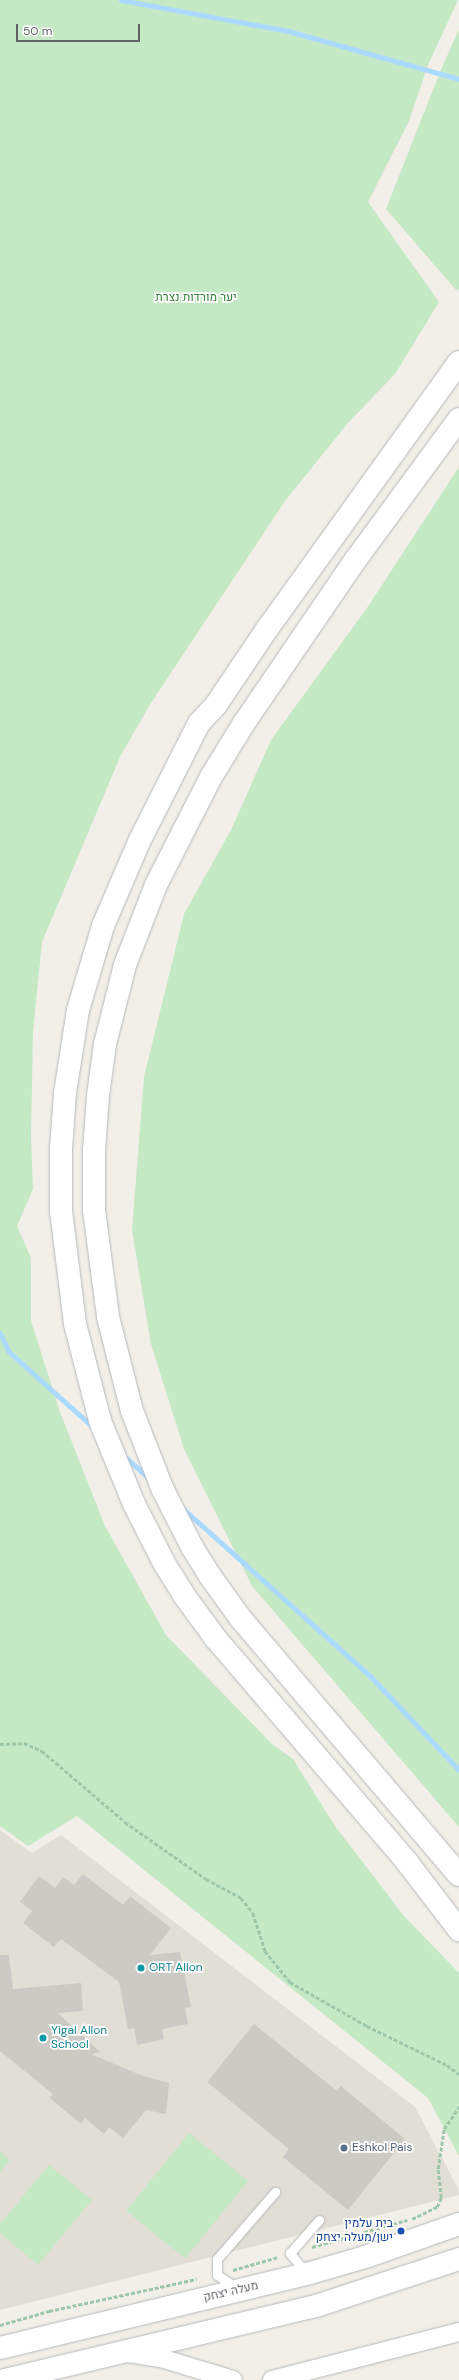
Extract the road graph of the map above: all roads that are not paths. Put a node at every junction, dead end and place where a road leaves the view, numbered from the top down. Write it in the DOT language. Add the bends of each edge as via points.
graph roads {
  1 [pos="459,362"];
  2 [pos="459,419"];
  3 [pos="459,1875"];
  4 [pos="459,1930"];
  5 [pos="275,2192"];
  6 [pos="319,2220"];
  7 [pos="459,2224"];
  8 [pos="459,2259"];
  9 [pos="307,2274"];
  10 [pos="240,2290"];
  11 [pos="459,2332"];
  12 [pos="0,2348"];
  13 [pos="121,2352"];
  14 [pos="5,2380"];
  15 [pos="233,2380"];
  16 [pos="272,2380"];
  1 -- 4 [label="main road" via="330,539 216,705 199,723 139,842 103,926 78,1010 65,1093 61,1188 70,1295 90,1384 110,1449 164,1563 216,1639 407,1862"];
  2 -- 3 [label="main road" via="352,565 244,723 207,783 156,885 125,965 105,1044 94,1150 94,1210 108,1317 132,1411 163,1490 192,1547 242,1619"];
  5 -- 10 [label="lane" via="217,2260 217,2275"];
  6 -- 9 [label="lane" via="290,2253"];
  7 -- 9 [label="main road, מעלה יצחק"];
  8 -- 13 [label="main road" via="316,2306"];
  9 -- 10 [label="main road, מעלה יצחק"];
  10 -- 12 [label="main road, מעלה יצחק"];
  11 -- 16 [label="street"];
  13 -- 14 [label="main road"];
  13 -- 15 [label="street" via="164,2359"];
}
